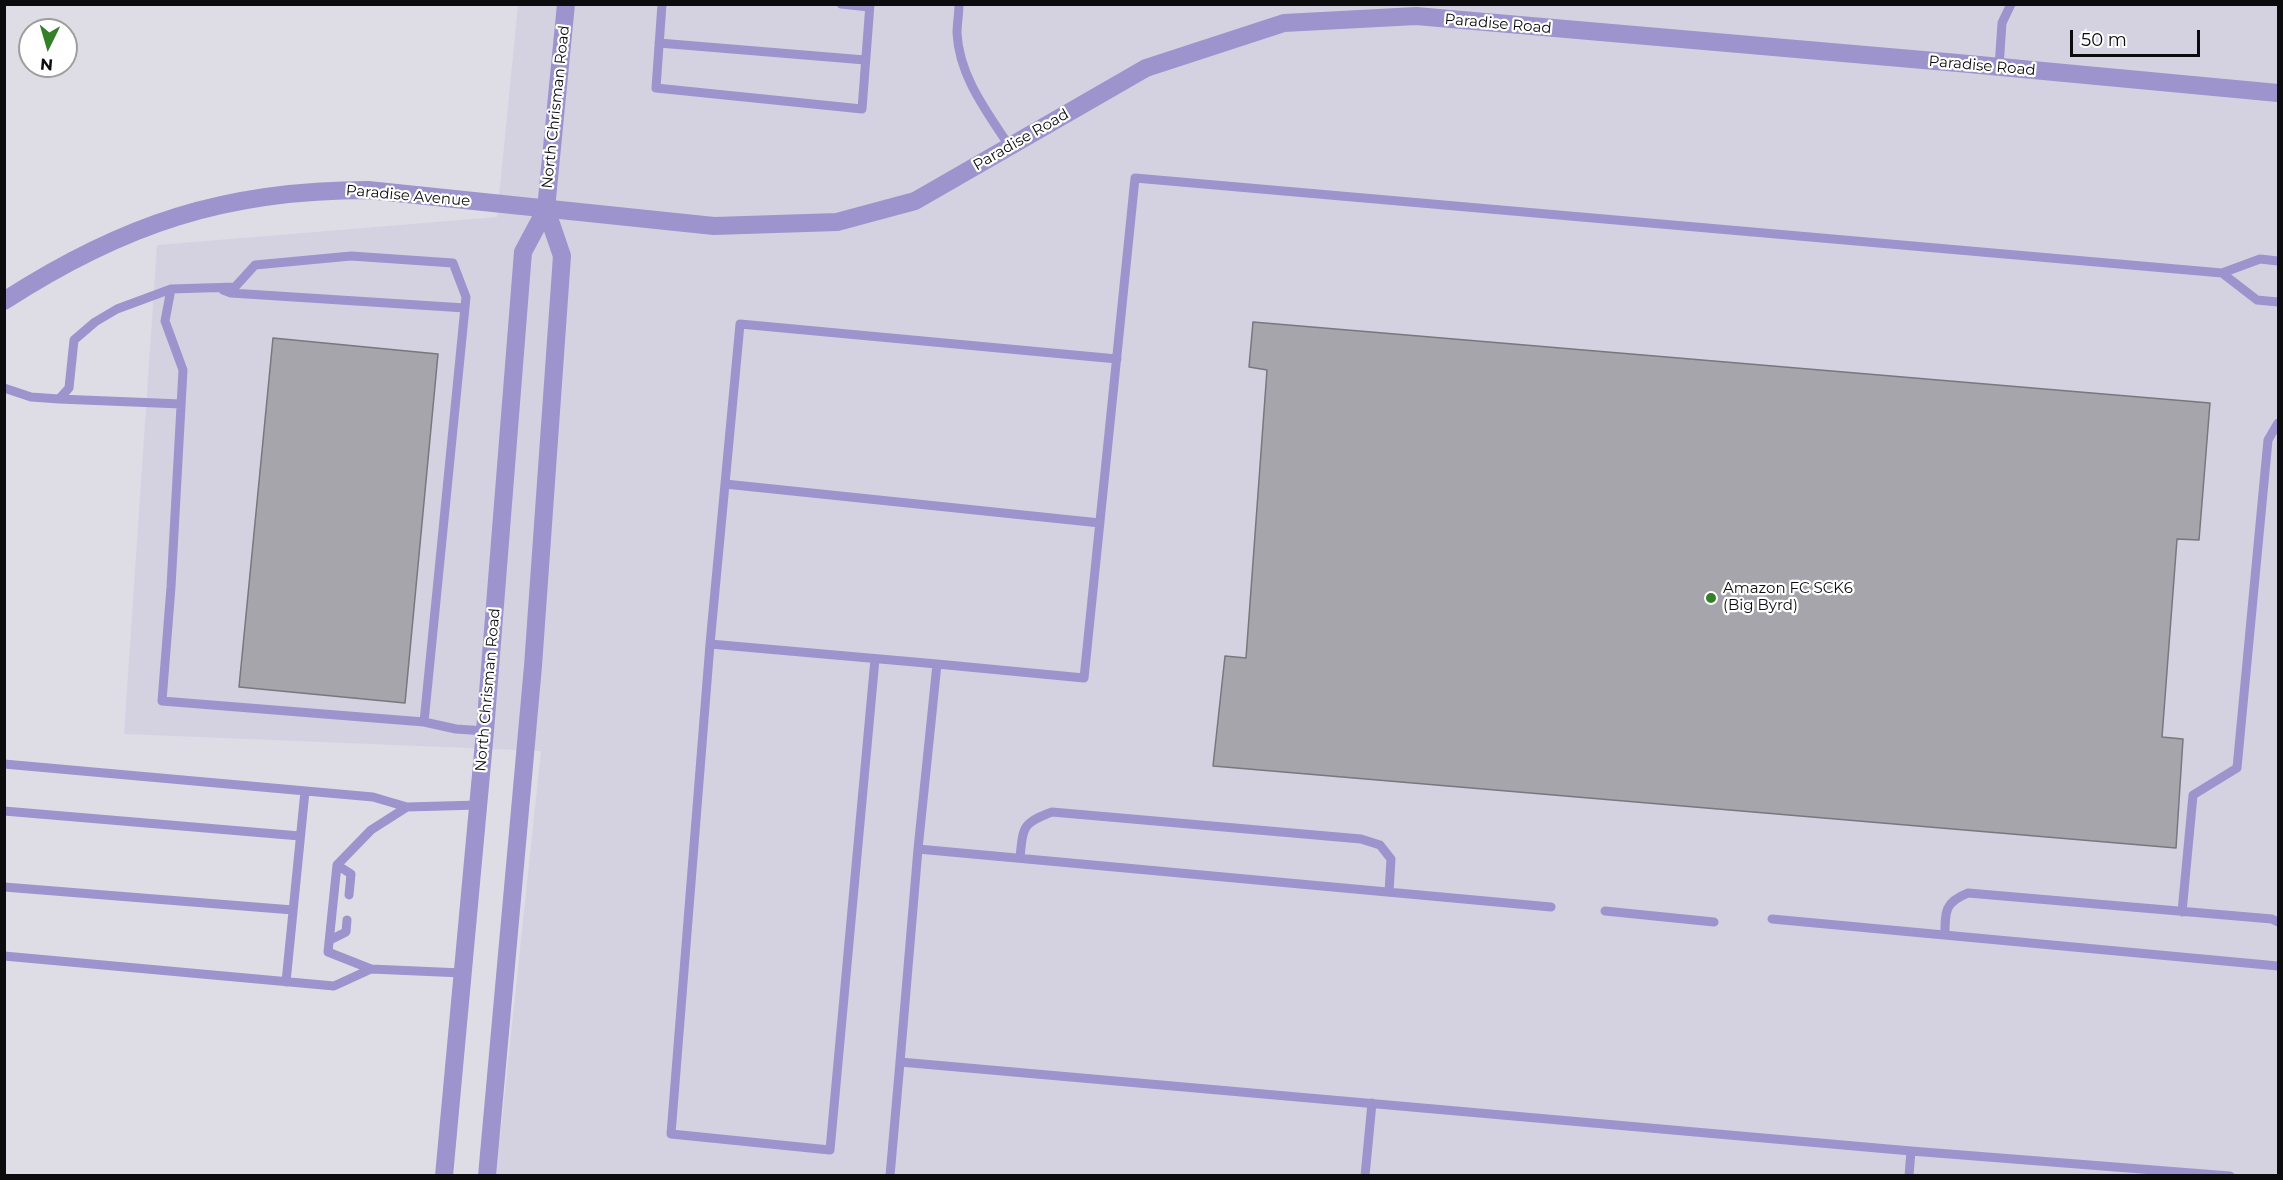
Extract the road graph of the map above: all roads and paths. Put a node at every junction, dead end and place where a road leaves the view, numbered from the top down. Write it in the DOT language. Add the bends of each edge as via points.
graph roads {
  1 [pos="566,4"];
  2 [pos="662,4"];
  3 [pos="841,4"];
  4 [pos="959,4"];
  5 [pos="2011,4"];
  6 [pos="869,6"];
  7 [pos="659,43"];
  8 [pos="866,60"];
  9 [pos="1999,67"];
  10 [pos="2278,93"];
  11 [pos="1010,147"];
  12 [pos="546,208"];
  13 [pos="2278,261"];
  14 [pos="2222,273"];
  15 [pos="218,287"];
  16 [pos="171,289"];
  17 [pos="4,301"];
  18 [pos="2278,302"];
  19 [pos="465,308"];
  20 [pos="1117,359"];
  21 [pos="4,388"];
  22 [pos="59,399"];
  23 [pos="181,404"];
  24 [pos="2278,423"];
  25 [pos="725,484"];
  26 [pos="1100,523"];
  27 [pos="710,644"];
  28 [pos="874,659"];
  29 [pos="937,664"];
  30 [pos="424,722"];
  31 [pos="485,731"];
  32 [pos="4,764"];
  33 [pos="305,790"];
  34 [pos="478,805"];
  35 [pos="407,807"];
  36 [pos="4,811"];
  37 [pos="300,836"];
  38 [pos="918,849"];
  39 [pos="1020,858"];
  40 [pos="337,865"];
  41 [pos="4,888"];
  42 [pos="1389,892"];
  43 [pos="349,895"];
  44 [pos="1551,907"];
  45 [pos="293,910"];
  46 [pos="1605,911"];
  47 [pos="2182,912"];
  48 [pos="347,920"];
  49 [pos="1772,920"];
  50 [pos="1714,922"];
  51 [pos="2278,922"];
  52 [pos="1945,934"];
  53 [pos="330,940"];
  54 [pos="4,956"];
  55 [pos="2278,966"];
  56 [pos="371,969"];
  57 [pos="462,973"];
  58 [pos="286,982"];
  59 [pos="900,1062"];
  60 [pos="1372,1103"];
  61 [pos="1911,1150"];
  62 [pos="444,1176"];
  63 [pos="487,1176"];
  64 [pos="890,1176"];
  65 [pos="1365,1176"];
  66 [pos="1909,1176"];
  67 [pos="2230,1176"];
  1 -- 12 [label="street, North Chrisman Road"];
  2 -- 7 [label="lane"];
  3 -- 6 [label="lane"];
  4 -- 11 [label="lane" via="957,33 962,64 977,97"];
  5 -- 9 [label="lane" via="2002,23"];
  6 -- 8 [label="lane"];
  7 -- 8 [label="lane"];
  7 -- 8 [label="lane" via="656,88 862,109"];
  9 -- 10 [label="street, Paradise Road"];
  9 -- 11 [label="street, Paradise Road" via="1416,16 1284,23 1146,68"];
  11 -- 12 [label="street, Paradise Road" via="915,201 837,222 714,226"];
  12 -- 17 [label="street, Paradise Avenue" via="368,190 277,194 217,205 130,232 75,258"];
  12 -- 31 [label="street, North Chrisman Road" via="524,252"];
  12 -- 63 [label="street, North Chrisman Road" via="562,256 533,666"];
  13 -- 14 [label="lane" via="2260,259"];
  14 -- 18 [label="lane" via="2258,300"];
  14 -- 20 [label="lane" via="1135,178"];
  15 -- 16 [label="lane"];
  15 -- 19 [label="lane" via="231,293"];
  15 -- 19 [label="lane" via="235,287 255,265 351,256 453,263 466,297"];
  16 -- 22 [label="lane" via="117,309 74,340 69,388"];
  16 -- 23 [label="lane" via="165,321 183,370"];
  19 -- 30 [label="lane"];
  20 -- 25 [label="lane" via="740,324"];
  20 -- 26 [label="lane"];
  21 -- 22 [label="lane" via="31,397"];
  22 -- 23 [label="lane"];
  23 -- 30 [label="lane" via="162,701"];
  24 -- 47 [label="lane" via="2268,440 2236,768 2193,795"];
  25 -- 26 [label="lane"];
  25 -- 27 [label="lane"];
  26 -- 29 [label="lane" via="1084,678"];
  27 -- 28 [label="lane"];
  27 -- 28 [label="lane" via="671,1134 830,1150"];
  28 -- 29 [label="lane"];
  29 -- 38 [label="lane"];
  30 -- 31 [label="lane"];
  31 -- 34 [label="street, North Chrisman Road"];
  32 -- 33 [label="lane"];
  33 -- 35 [label="lane" via="373,796"];
  33 -- 37 [label="lane"];
  34 -- 35 [label="lane"];
  34 -- 57 [label="street, North Chrisman Road"];
  35 -- 40 [label="lane" via="371,830"];
  36 -- 37 [label="lane"];
  37 -- 45 [label="lane"];
  38 -- 39 [label="lane"];
  38 -- 59 [label="lane"];
  39 -- 42 [label="lane"];
  39 -- 42 [label="lane" via="1022,831 1034,819 1052,812 1361,838 1380,845 1391,859"];
  40 -- 43 [label="lane" via="351,874"];
  40 -- 53 [label="lane"];
  41 -- 45 [label="lane"];
  42 -- 44 [label="lane"];
  45 -- 58 [label="lane"];
  46 -- 50 [label="lane"];
  47 -- 51 [label="lane"];
  47 -- 52 [label="lane" via="1968,893 1954,899 1945,913"];
  48 -- 53 [label="lane" via="346,932"];
  49 -- 52 [label="lane"];
  52 -- 55 [label="lane"];
  53 -- 56 [label="lane" via="328,952"];
  54 -- 58 [label="lane"];
  56 -- 57 [label="lane"];
  56 -- 58 [label="lane" via="334,986"];
  57 -- 62 [label="street, North Chrisman Road"];
  59 -- 60 [label="lane"];
  59 -- 64 [label="lane"];
  60 -- 61 [label="lane"];
  60 -- 65 [label="lane"];
  61 -- 66 [label="lane"];
  61 -- 67 [label="lane"];
}
